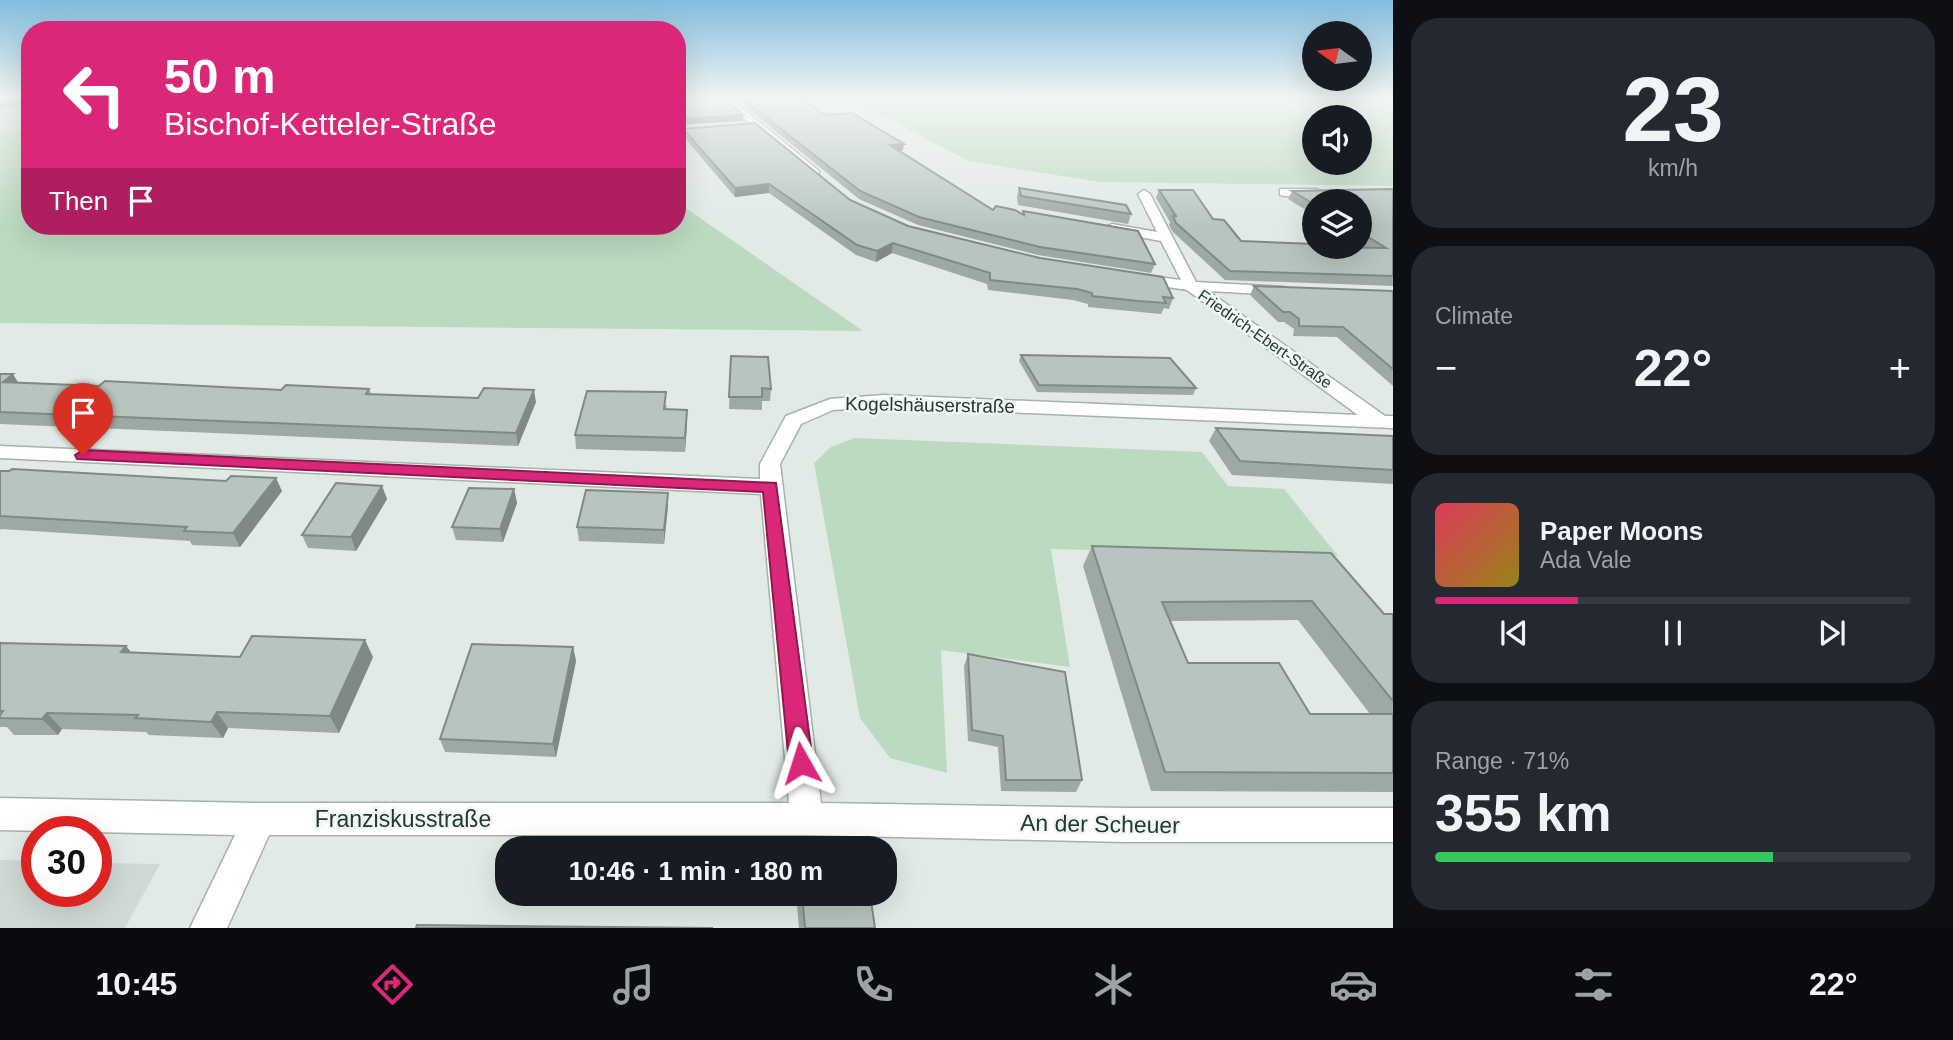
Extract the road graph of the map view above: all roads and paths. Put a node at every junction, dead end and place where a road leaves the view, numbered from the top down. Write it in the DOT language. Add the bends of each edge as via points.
graph roads {
  1 [pos="772,142"];
  2 [pos="828,184"];
  3 [pos="1284,192"];
  4 [pos="1302,192"];
  5 [pos="1144,194"];
  6 [pos="1102,227"];
  7 [pos="1168,238"];
  8 [pos="1129,278"];
  9 [pos="1191,286"];
  10 [pos="1299,290"];
  11 [pos="1387,422"];
  12 [pos="0,452"];
  13 [pos="771,487"];
  14 [pos="0,814"];
  15 [pos="260,819"];
  16 [pos="807,819"];
  17 [pos="1393,825"];
  18 [pos="208,928"];
  1 -- 2 [label="street"];
  3 -- 4 [label="street"];
  5 -- 7 [label="street"];
  6 -- 7 [label="street"];
  7 -- 9 [label="street"];
  8 -- 9 [label="street, Friedrich-Ebert-Straße"];
  9 -- 10 [label="street"];
  9 -- 11 [label="street, Friedrich-Ebert-Straße"];
  11 -- 13 [label="street, Kogelshäuserstraße" via="861,401 830,405 793,419 771,464"];
  12 -- 13 [label="street"];
  13 -- 16 [label="street, Kogelshäuserstraße"];
  14 -- 15 [label="street, Franziskusstraße"];
  15 -- 16 [label="street, Franziskusstraße"];
  15 -- 18 [label="street"];
  16 -- 17 [label="street, An der Scheuer"];
}
